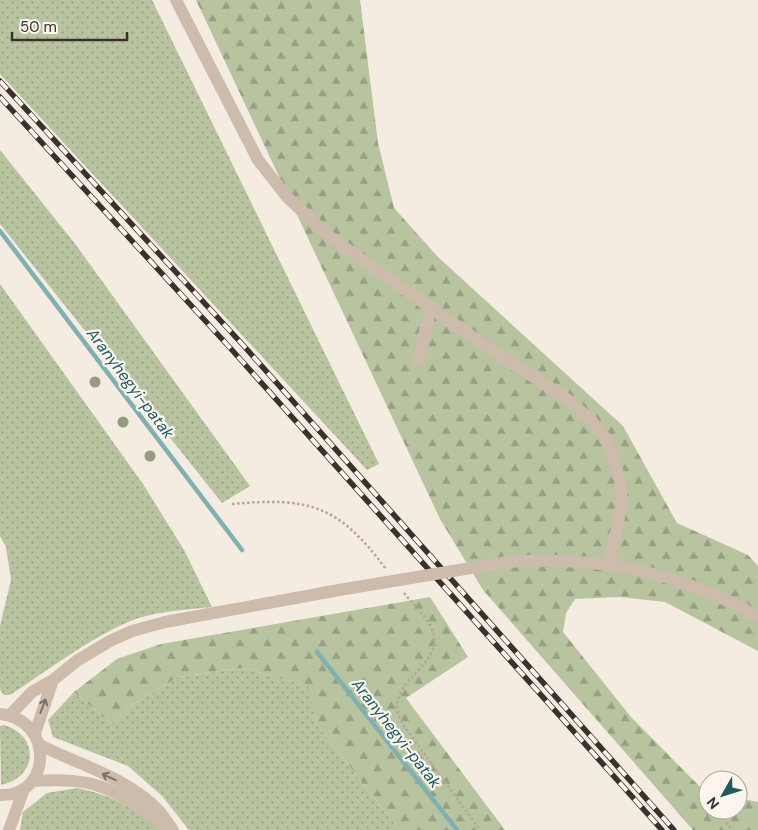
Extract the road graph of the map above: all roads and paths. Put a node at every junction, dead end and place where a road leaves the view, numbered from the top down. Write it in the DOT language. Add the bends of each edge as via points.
graph roads {
  1 [pos="176,0"];
  2 [pos="431,308"];
  3 [pos="418,360"];
  4 [pos="232,504"];
  5 [pos="609,565"];
  6 [pos="392,576"];
  7 [pos="403,591"];
  8 [pos="758,617"];
  9 [pos="53,680"];
  10 [pos="5,715"];
  11 [pos="37,739"];
  12 [pos="28,785"];
  13 [pos="0,795"];
  14 [pos="9,830"];
  15 [pos="171,830"];
  16 [pos="480,830"];
  1 -- 2 [label="street" via="258,160 277,185 331,238"];
  2 -- 3 [label="street"];
  2 -- 5 [label="street" via="563,396 591,420 607,440 620,480 622,503"];
  4 -- 6 [label="path" via="268,501 309,505 332,514 363,538"];
  5 -- 8 [label="street" via="680,581 733,602"];
  5 -- 9 [label="street, bridge" via="552,559 507,562 166,622 110,641"];
  7 -- 16 [label="path" via="431,628 434,645 430,658 399,693 397,710 404,726"];
  9 -- 10 [label="street" via="32,692"];
  11 -- 9 [label="street, one-way"];
  10 -- 11 [label="street" via="24,722"];
  11 -- 12 [label="street" via="41,758 38,770"];
  15 -- 11 [label="street, one-way" via="159,811 140,795"];
  12 -- 13 [label="street" via="14,793"];
  12 -- 14 [label="street"];
  12 -- 15 [label="street" via="68,779 102,786 130,800"];
}
